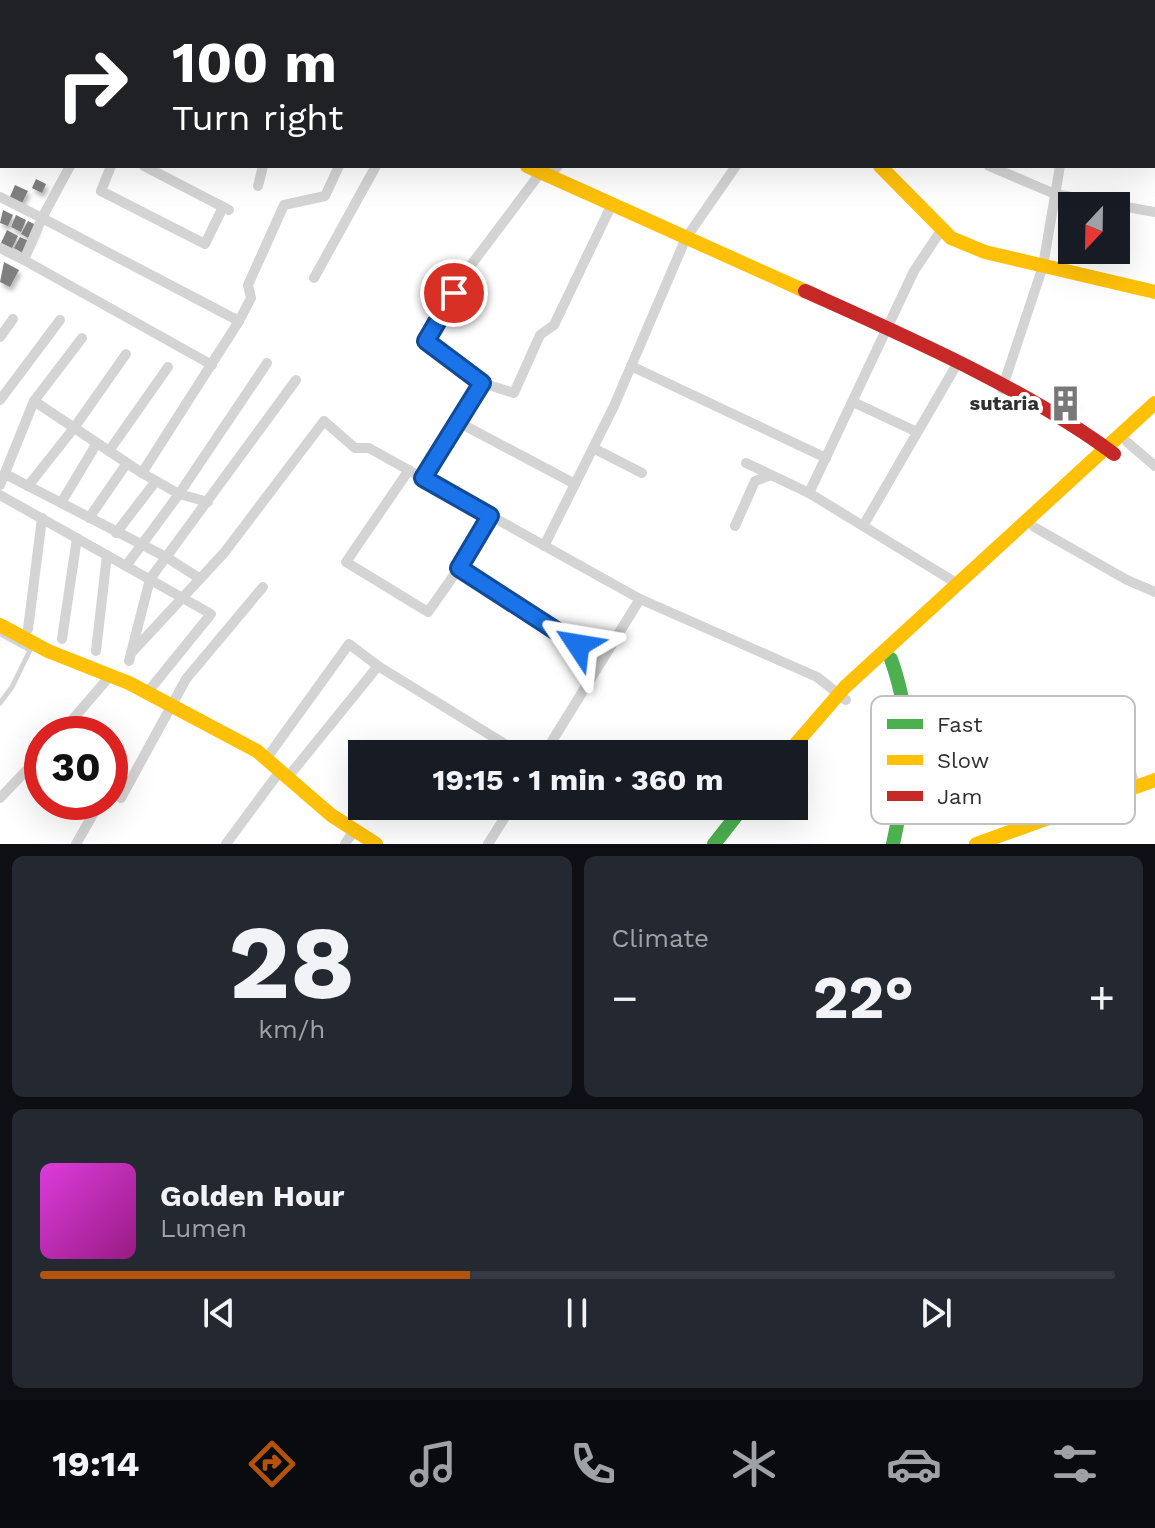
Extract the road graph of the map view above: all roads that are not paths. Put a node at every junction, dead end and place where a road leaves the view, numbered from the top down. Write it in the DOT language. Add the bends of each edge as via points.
graph roads {
  1 [pos="69,168"];
  2 [pos="110,168"];
  3 [pos="148,168"];
  4 [pos="262,168"];
  5 [pos="338,168"];
  6 [pos="375,168"];
  7 [pos="735,168"];
  8 [pos="882,168"];
  9 [pos="994,168"];
  10 [pos="1060,168"];
  11 [pos="544,170"];
  12 [pos="258,186"];
  13 [pos="1055,194"];
  14 [pos="0,197"];
  15 [pos="612,204"];
  16 [pos="1155,212"];
  17 [pos="42,218"];
  18 [pos="942,229"];
  19 [pos="686,238"];
  20 [pos="0,248"];
  21 [pos="24,260"];
  22 [pos="1043,266"];
  23 [pos="314,278"];
  24 [pos="1155,292"];
  25 [pos="13,319"];
  26 [pos="60,320"];
  27 [pos="239,321"];
  28 [pos="888,330"];
  29 [pos="0,337"];
  30 [pos="82,338"];
  31 [pos="126,354"];
  32 [pos="267,363"];
  33 [pos="957,364"];
  34 [pos="212,365"];
  35 [pos="631,366"];
  36 [pos="168,367"];
  37 [pos="296,380"];
  38 [pos="482,383"];
  39 [pos="1002,389"];
  40 [pos="0,400"];
  41 [pos="34,401"];
  42 [pos="853,402"];
  43 [pos="1155,403"];
  44 [pos="1155,416"];
  45 [pos="458,422"];
  46 [pos="74,428"];
  47 [pos="917,432"];
  48 [pos="1127,442"];
  49 [pos="97,443"];
  50 [pos="593,448"];
  51 [pos="1110,450"];
  52 [pos="109,451"];
  53 [pos="826,458"];
  54 [pos="127,463"];
  55 [pos="746,463"];
  56 [pos="1155,466"];
  57 [pos="409,470"];
  58 [pos="142,473"];
  59 [pos="642,473"];
  60 [pos="5,474"];
  61 [pos="771,475"];
  62 [pos="423,478"];
  63 [pos="156,481"];
  64 [pos="575,484"];
  65 [pos="0,485"];
  66 [pos="28,486"];
  67 [pos="809,493"];
  68 [pos="179,494"];
  69 [pos="0,495"];
  70 [pos="208,502"];
  71 [pos="61,503"];
  72 [pos="490,516"];
  73 [pos="42,518"];
  74 [pos="89,518"];
  75 [pos="735,526"];
  76 [pos="863,526"];
  77 [pos="1034,527"];
  78 [pos="116,533"];
  79 [pos="77,538"];
  80 [pos="141,546"];
  81 [pos="544,546"];
  82 [pos="107,555"];
  83 [pos="166,557"];
  84 [pos="126,566"];
  85 [pos="459,568"];
  86 [pos="199,578"];
  87 [pos="150,579"];
  88 [pos="958,584"];
  89 [pos="263,587"];
  90 [pos="1155,592"];
  91 [pos="184,595"];
  92 [pos="640,599"];
  93 [pos="0,625"];
  94 [pos="0,634"];
  95 [pos="62,639"];
  96 [pos="30,641"];
  97 [pos="96,651"];
  98 [pos="888,655"];
  99 [pos="602,660"];
  100 [pos="378,666"];
  101 [pos="110,676"];
  102 [pos="147,693"];
  103 [pos="906,696"];
  104 [pos="843,697"];
  105 [pos="0,703"];
  106 [pos="170,705"];
  107 [pos="76,716"];
  108 [pos="498,740"];
  109 [pos="553,740"];
  110 [pos="801,740"];
  111 [pos="808,743"];
  112 [pos="266,759"];
  113 [pos="24,773"];
  114 [pos="284,774"];
  115 [pos="1155,780"];
  116 [pos="1135,784"];
  117 [pos="128,785"];
  118 [pos="1136,787"];
  119 [pos="0,798"];
  120 [pos="90,820"];
  121 [pos="502,820"];
  122 [pos="733,820"];
  123 [pos="747,820"];
  124 [pos="896,824"];
  125 [pos="1046,824"];
  126 [pos="354,830"];
  127 [pos="1010,839"];
  128 [pos="76,844"];
  129 [pos="226,844"];
  130 [pos="345,844"];
  131 [pos="376,844"];
  132 [pos="488,844"];
  133 [pos="714,844"];
  134 [pos="727,844"];
  135 [pos="893,844"];
  136 [pos="976,844"];
  1 -- 17 [label="street"];
  2 -- 3 [label="street" via="101,191 205,244 226,209"];
  4 -- 12 [label="street"];
  5 -- 27 [label="street" via="325,196 284,205 248,285 251,298"];
  6 -- 23 [label="street"];
  7 -- 19 [label="street"];
  8 -- 18 [label="street"];
  9 -- 13 [label="street"];
  10 -- 13 [label="street"];
  11 -- 15 [label="street"];
  11 -- 38 [label="street" via="468,269 426,341"];
  13 -- 16 [label="street"];
  13 -- 22 [label="street"];
  14 -- 17 [label="street"];
  15 -- 19 [label="street"];
  15 -- 38 [label="street" via="554,325 540,335 514,393"];
  17 -- 21 [label="street"];
  17 -- 27 [label="street"];
  18 -- 22 [label="street" via="985,252"];
  18 -- 28 [label="street" via="914,271"];
  19 -- 28 [label="street"];
  19 -- 35 [label="street"];
  20 -- 21 [label="street"];
  21 -- 34 [label="street"];
  22 -- 24 [label="street"];
  22 -- 39 [label="street"];
  25 -- 29 [label="street"];
  26 -- 40 [label="street"];
  27 -- 34 [label="street"];
  28 -- 33 [label="street"];
  28 -- 42 [label="street"];
  30 -- 41 [label="street"];
  31 -- 46 [label="street"];
  32 -- 68 [label="street"];
  33 -- 39 [label="street"];
  33 -- 47 [label="street"];
  34 -- 58 [label="street"];
  35 -- 50 [label="street"];
  35 -- 53 [label="street"];
  36 -- 52 [label="street"];
  37 -- 70 [label="street"];
  38 -- 45 [label="street"];
  39 -- 51 [label="street" via="1078,427"];
  41 -- 46 [label="street"];
  41 -- 60 [label="street"];
  42 -- 47 [label="street"];
  42 -- 53 [label="street"];
  43 -- 51 [label="street"];
  44 -- 48 [label="street"];
  45 -- 62 [label="street"];
  45 -- 64 [label="street"];
  46 -- 49 [label="street"];
  46 -- 66 [label="street"];
  47 -- 76 [label="street"];
  48 -- 51 [label="street"];
  48 -- 56 [label="street"];
  49 -- 52 [label="street"];
  49 -- 71 [label="street"];
  50 -- 59 [label="street"];
  50 -- 64 [label="street"];
  51 -- 77 [label="street"];
  51 -- 88 [label="street"];
  52 -- 54 [label="street"];
  53 -- 67 [label="street"];
  54 -- 58 [label="street"];
  54 -- 74 [label="street"];
  55 -- 61 [label="street"];
  57 -- 62 [label="street"];
  57 -- 85 [label="street" via="346,562 428,612"];
  57 -- 86 [label="street" via="369,448 355,448 324,421"];
  58 -- 63 [label="street"];
  60 -- 65 [label="street"];
  60 -- 66 [label="street"];
  61 -- 67 [label="street"];
  61 -- 75 [label="street" via="755,481"];
  62 -- 72 [label="street"];
  63 -- 68 [label="street"];
  63 -- 78 [label="street"];
  64 -- 81 [label="street"];
  66 -- 71 [label="street"];
  67 -- 76 [label="street"];
  68 -- 70 [label="street"];
  68 -- 80 [label="street"];
  69 -- 73 [label="street"];
  70 -- 83 [label="street"];
  71 -- 74 [label="street"];
  72 -- 81 [label="street"];
  72 -- 85 [label="street"];
  73 -- 79 [label="street"];
  73 -- 96 [label="street"];
  74 -- 78 [label="street"];
  76 -- 88 [label="street"];
  77 -- 90 [label="street"];
  77 -- 98 [label="street"];
  78 -- 80 [label="street"];
  79 -- 82 [label="street"];
  79 -- 95 [label="street"];
  80 -- 83 [label="street"];
  80 -- 84 [label="street"];
  81 -- 92 [label="street"];
  82 -- 84 [label="street"];
  82 -- 97 [label="street"];
  83 -- 86 [label="street"];
  83 -- 87 [label="street"];
  84 -- 87 [label="street"];
  85 -- 99 [label="street"];
  86 -- 91 [label="street"];
  87 -- 91 [label="street"];
  87 -- 91 [label="street" via="131,656"];
  88 -- 98 [label="street"];
  89 -- 106 [label="street"];
  91 -- 102 [label="street" via="211,614"];
  92 -- 99 [label="street"];
  92 -- 104 [label="street" via="817,677"];
  93 -- 96 [label="street"];
  94 -- 96 [label="lane"];
  96 -- 101 [label="street"];
  96 -- 105 [label="lane"];
  98 -- 103 [label="street"];
  98 -- 104 [label="street"];
  99 -- 109 [label="street"];
  100 -- 108 [label="street"];
  100 -- 112 [label="street" via="349,644"];
  100 -- 114 [label="street"];
  101 -- 102 [label="street"];
  101 -- 107 [label="street"];
  102 -- 106 [label="street"];
  104 -- 110 [label="street"];
  104 -- 111 [label="street"];
  106 -- 112 [label="street"];
  106 -- 117 [label="street"];
  112 -- 114 [label="street"];
  113 -- 119 [label="street"];
  114 -- 126 [label="street"];
  114 -- 129 [label="street"];
  115 -- 118 [label="street"];
  116 -- 118 [label="street"];
  120 -- 128 [label="street"];
  121 -- 132 [label="street"];
  122 -- 133 [label="street"];
  123 -- 134 [label="street"];
  124 -- 135 [label="street"];
  125 -- 127 [label="street"];
  126 -- 130 [label="street"];
  126 -- 131 [label="street"];
  127 -- 136 [label="street"];
}
